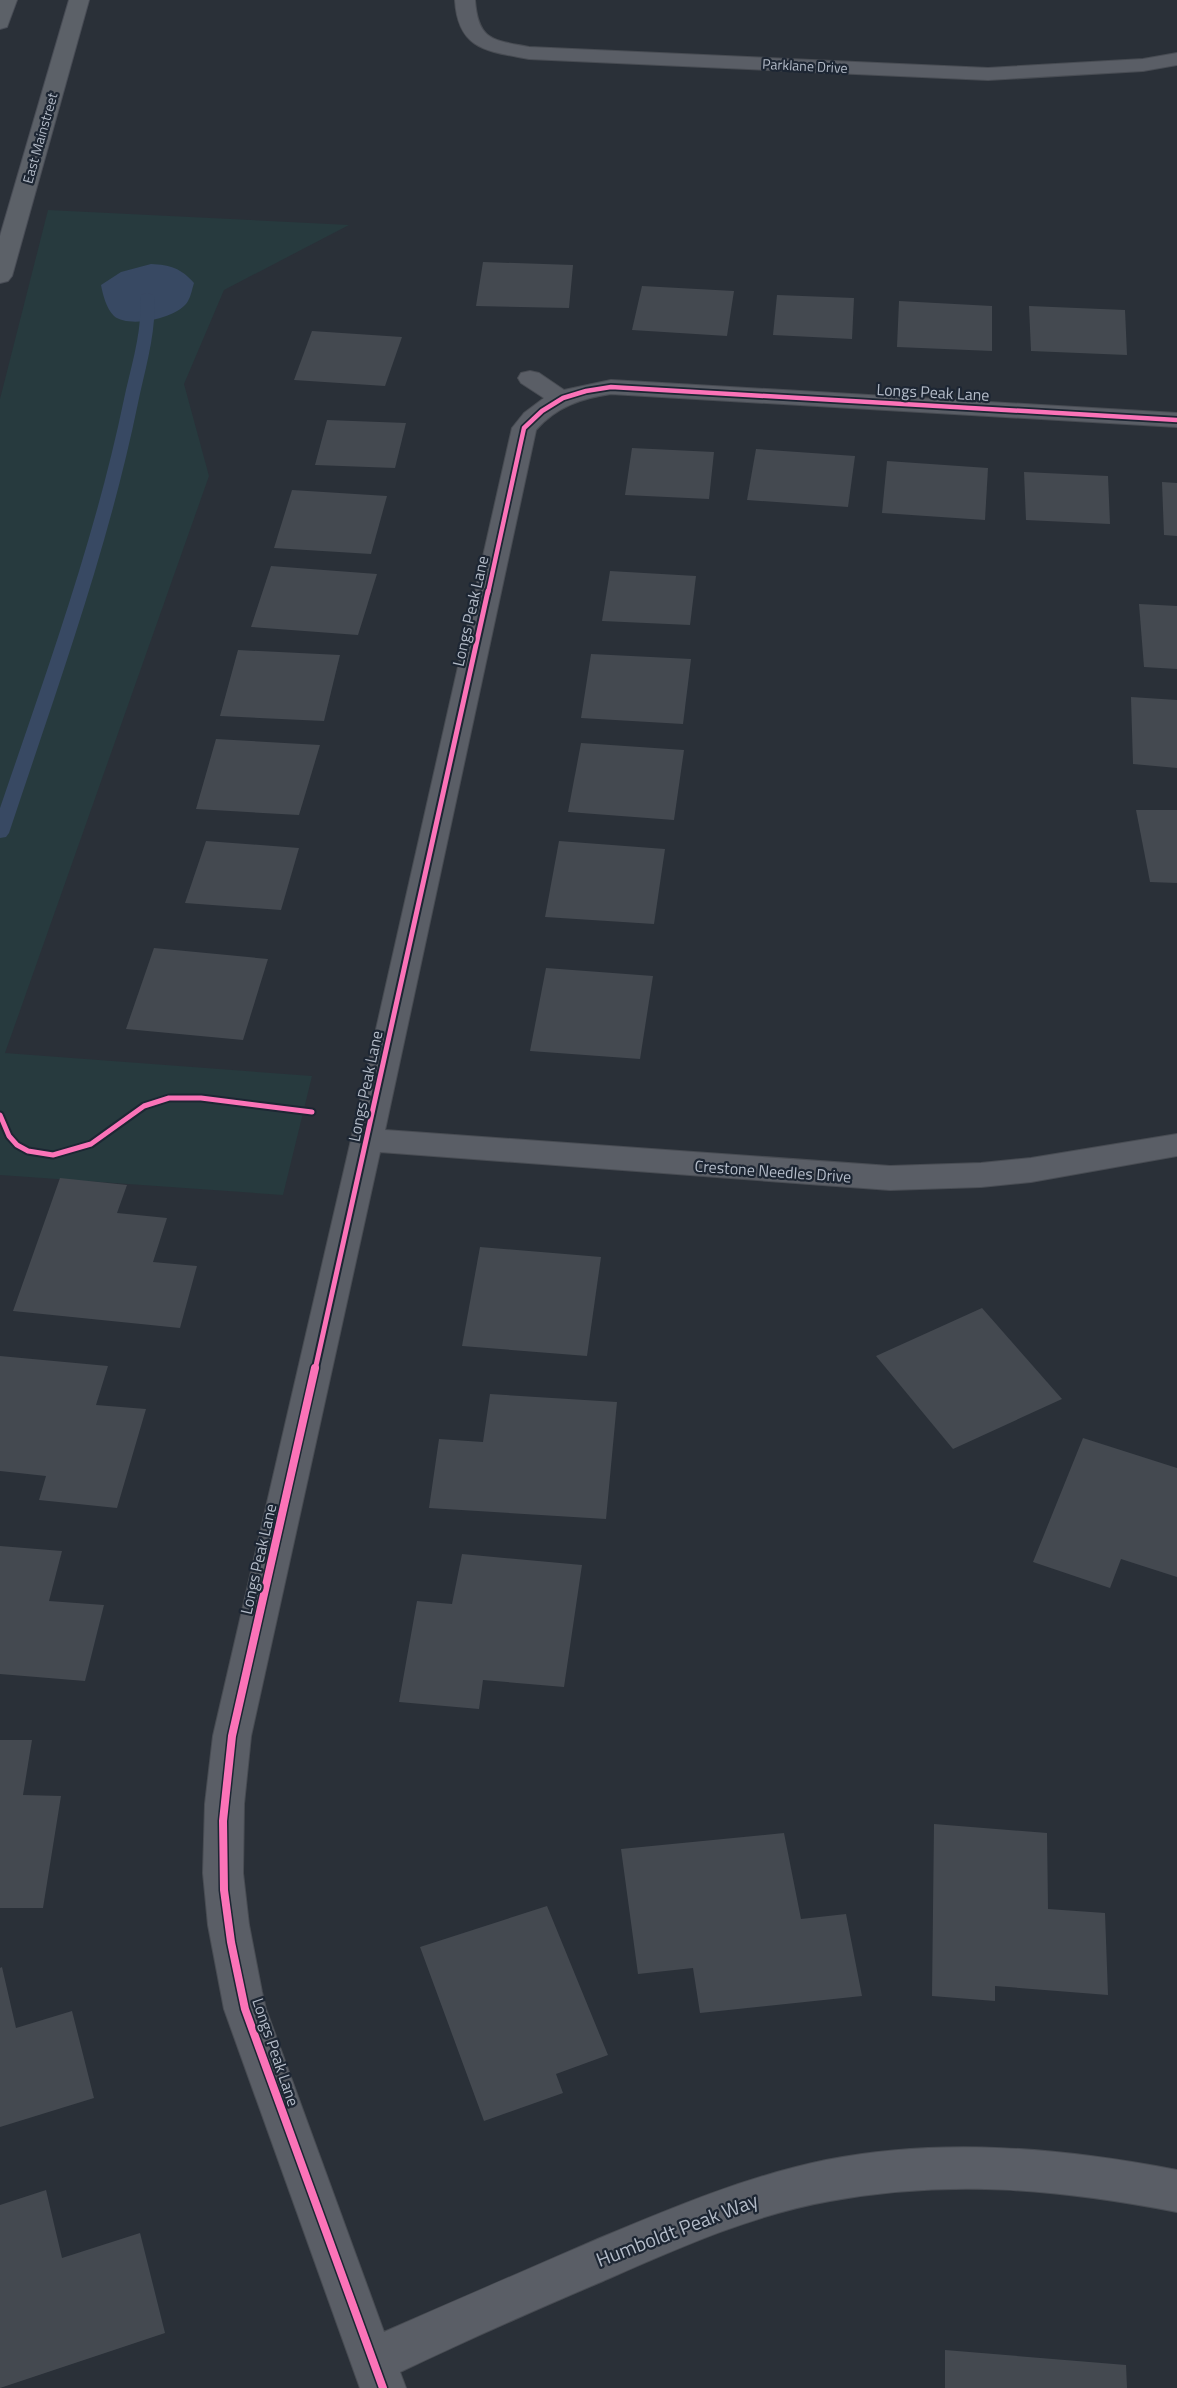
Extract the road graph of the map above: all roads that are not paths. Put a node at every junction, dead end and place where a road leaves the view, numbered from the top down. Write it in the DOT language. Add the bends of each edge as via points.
graph roads {
  1 [pos="7,0"];
  2 [pos="79,0"];
  3 [pos="465,0"];
  4 [pos="0,23"];
  5 [pos="1177,59"];
  6 [pos="0,276"];
  7 [pos="530,378"];
  8 [pos="560,398"];
  9 [pos="1177,420"];
  10 [pos="367,1140"];
  11 [pos="1173,1153"];
  12 [pos="1177,2191"];
  13 [pos="378,2374"];
  1 -- 4 [label="main road"];
  2 -- 6 [label="main road, East Mainstreet"];
  3 -- 5 [label="street, Parklane Drive" via="465,18 471,33 493,46 529,53 988,74 1143,65"];
  7 -- 8 [label="street"];
  8 -- 9 [label="street, Longs Peak Lane" via="611,387"];
  8 -- 10 [label="street, Longs Peak Lane" via="524,428"];
  10 -- 11 [label="street, Crestone Needles Drive" via="890,1179 981,1175"];
  10 -- 13 [label="street, Longs Peak Lane" via="231,1736 223,1875 245,2009"];
  12 -- 13 [label="street, Humboldt Peak Way" via="1101,2176 999,2167 861,2175 817,2184 705,2215 460,2320"];
}
